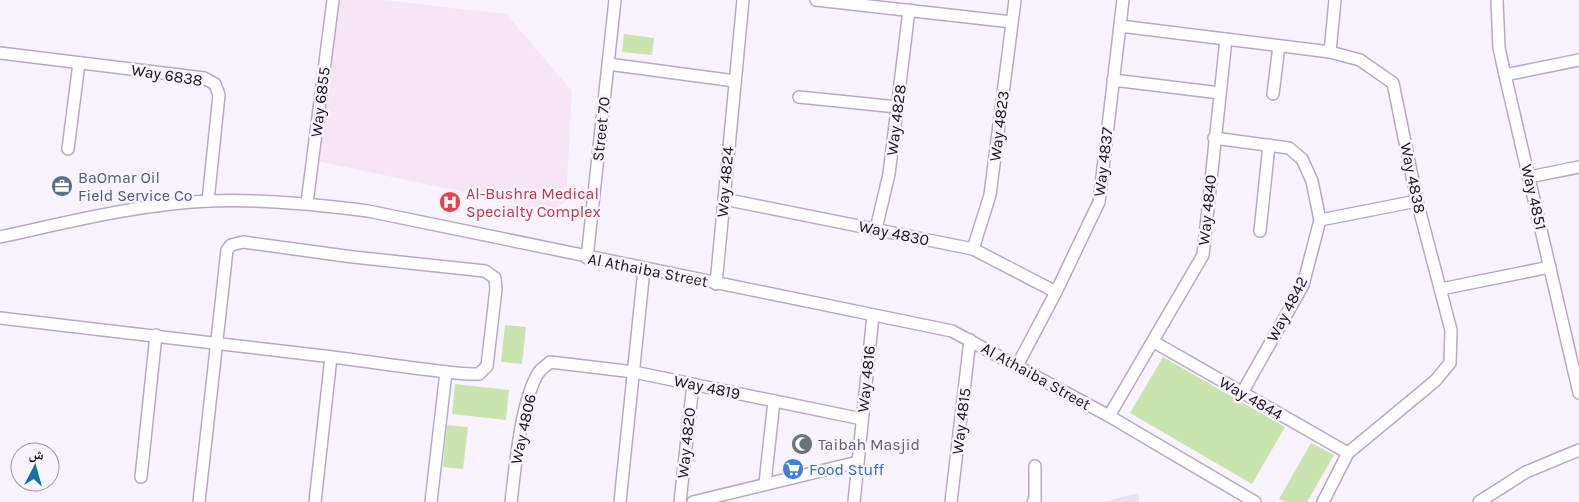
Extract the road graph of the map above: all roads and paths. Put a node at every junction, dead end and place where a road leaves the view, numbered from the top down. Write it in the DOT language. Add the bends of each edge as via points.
graph roads {
  1 [pos="333,0"];
  2 [pos="615,0"];
  3 [pos="743,0"];
  4 [pos="816,0"];
  5 [pos="1015,0"];
  6 [pos="1123,0"];
  7 [pos="1335,0"];
  8 [pos="1498,0"];
  9 [pos="909,10"];
  10 [pos="1012,22"];
  11 [pos="1120,26"];
  12 [pos="1226,39"];
  13 [pos="1279,46"];
  14 [pos="1330,52"];
  15 [pos="0,53"];
  16 [pos="1579,60"];
  17 [pos="79,63"];
  18 [pos="608,64"];
  19 [pos="1505,75"];
  20 [pos="1113,80"];
  21 [pos="735,81"];
  22 [pos="1220,93"];
  23 [pos="1273,94"];
  24 [pos="799,97"];
  25 [pos="897,107"];
  26 [pos="1214,138"];
  27 [pos="1269,146"];
  28 [pos="68,149"];
  29 [pos="1579,167"];
  30 [pos="1529,177"];
  31 [pos="724,200"];
  32 [pos="208,201"];
  33 [pos="1417,201"];
  34 [pos="307,203"];
  35 [pos="1320,220"];
  36 [pos="876,229"];
  37 [pos="1260,231"];
  38 [pos="0,237"];
  39 [pos="973,249"];
  40 [pos="587,258"];
  41 [pos="1550,267"];
  42 [pos="644,269"];
  43 [pos="716,284"];
  44 [pos="1441,289"];
  45 [pos="1056,292"];
  46 [pos="873,315"];
  47 [pos="0,318"];
  48 [pos="156,335"];
  49 [pos="970,340"];
  50 [pos="1154,342"];
  51 [pos="217,343"];
  52 [pos="331,357"];
  53 [pos="550,362"];
  54 [pos="1017,366"];
  55 [pos="446,372"];
  56 [pos="634,372"];
  57 [pos="693,384"];
  58 [pos="1242,393"];
  59 [pos="1579,393"];
  60 [pos="774,401"];
  61 [pos="1109,416"];
  62 [pos="862,419"];
  63 [pos="1579,450"];
  64 [pos="1348,453"];
  65 [pos="858,462"];
  66 [pos="1035,466"];
  67 [pos="141,477"];
  68 [pos="764,484"];
  69 [pos="199,502"];
  70 [pos="315,502"];
  71 [pos="431,502"];
  72 [pos="510,502"];
  73 [pos="620,502"];
  74 [pos="680,502"];
  75 [pos="693,502"];
  76 [pos="854,502"];
  77 [pos="951,502"];
  78 [pos="1033,502"];
  79 [pos="1255,502"];
  80 [pos="1323,502"];
  81 [pos="1479,502"];
  1 -- 34 [label="street, Way 6855"];
  2 -- 18 [label="street, Street 70"];
  3 -- 21 [label="street, Way 4824"];
  4 -- 9 [label="street"];
  5 -- 10 [label="street, Way 4823"];
  6 -- 11 [label="street, Way 4837"];
  7 -- 14 [label="street"];
  8 -- 19 [label="street, Way 4851"];
  9 -- 10 [label="street"];
  9 -- 25 [label="street, Way 4828"];
  10 -- 39 [label="street, Way 4823" via="990,195"];
  11 -- 12 [label="street, Way 4838"];
  11 -- 20 [label="street, Way 4837"];
  12 -- 13 [label="street, Way 4838"];
  12 -- 22 [label="street, Way 4840"];
  13 -- 14 [label="street, Way 4838"];
  13 -- 23 [label="street"];
  14 -- 33 [label="street, Way 4838" via="1360,60 1393,83"];
  15 -- 17 [label="street, Way 6838"];
  16 -- 19 [label="street"];
  17 -- 28 [label="street"];
  17 -- 32 [label="street, Way 6838" via="204,78 215,84 219,95"];
  18 -- 21 [label="street"];
  18 -- 40 [label="street, Street 70"];
  19 -- 30 [label="street, Way 4851"];
  20 -- 22 [label="street"];
  20 -- 45 [label="street, Way 4837" via="1099,202"];
  21 -- 31 [label="street, Way 4824"];
  22 -- 26 [label="street, Way 4840"];
  24 -- 25 [label="street"];
  25 -- 36 [label="street, Way 4828" via="889,174"];
  26 -- 27 [label="street, Way 4842"];
  26 -- 50 [label="street, Way 4840" via="1203,255"];
  27 -- 35 [label="street, Way 4842" via="1289,148 1302,159 1312,181"];
  27 -- 37 [label="street"];
  29 -- 30 [label="street"];
  30 -- 41 [label="street, Way 4851"];
  31 -- 36 [label="street, Way 4830"];
  31 -- 43 [label="street, Way 4824"];
  32 -- 34 [label="street, Al Athaiba Street"];
  32 -- 38 [label="street, Al Athaiba Street" via="140,209"];
  33 -- 35 [label="street"];
  33 -- 44 [label="street, Way 4838"];
  34 -- 40 [label="street, Al Athaiba Street" via="368,211"];
  35 -- 58 [label="street, Way 4842" via="1303,284"];
  36 -- 39 [label="street, Way 4830"];
  39 -- 45 [label="street, Way 4830"];
  40 -- 42 [label="street, Al Athaiba Street"];
  41 -- 44 [label="street"];
  41 -- 59 [label="street, Way 4851"];
  42 -- 43 [label="street, Al Athaiba Street"];
  42 -- 56 [label="street"];
  43 -- 46 [label="street, Al Athaiba Street"];
  44 -- 64 [label="street, Way 4838" via="1450,330 1450,363 1435,381"];
  45 -- 54 [label="street, Way 4837"];
  46 -- 49 [label="street, Al Athaiba Street" via="952,331"];
  46 -- 62 [label="street, Way 4816"];
  47 -- 48 [label="street"];
  48 -- 51 [label="street"];
  48 -- 67 [label="street"];
  49 -- 54 [label="street, Al Athaiba Street"];
  49 -- 77 [label="street, Way 4815"];
  50 -- 58 [label="street, Way 4844"];
  50 -- 61 [label="street, Way 4840"];
  51 -- 52 [label="street"];
  51 -- 55 [label="street" via="227,250 237,242 490,273 495,278 496,289 487,366 479,374"];
  51 -- 69 [label="street"];
  52 -- 55 [label="street"];
  52 -- 70 [label="street"];
  53 -- 56 [label="street, Way 4819"];
  53 -- 72 [label="street, Way 4806" via="532,385 518,445"];
  54 -- 61 [label="street, Al Athaiba Street"];
  55 -- 71 [label="street"];
  56 -- 57 [label="street, Way 4819"];
  56 -- 73 [label="street"];
  57 -- 60 [label="street, Way 4819"];
  57 -- 74 [label="street, Way 4820"];
  58 -- 64 [label="street, Way 4844"];
  60 -- 62 [label="street, Way 4819"];
  60 -- 68 [label="street"];
  61 -- 79 [label="street, Al Athaiba Street"];
  62 -- 65 [label="street, Way 4816"];
  63 -- 81 [label="street" via="1526,472"];
  64 -- 80 [label="street, Way 4838"];
  65 -- 68 [label="street"];
  65 -- 76 [label="street, Way 4816"];
  66 -- 78 [label="street"];
  68 -- 75 [label="street"];
}
